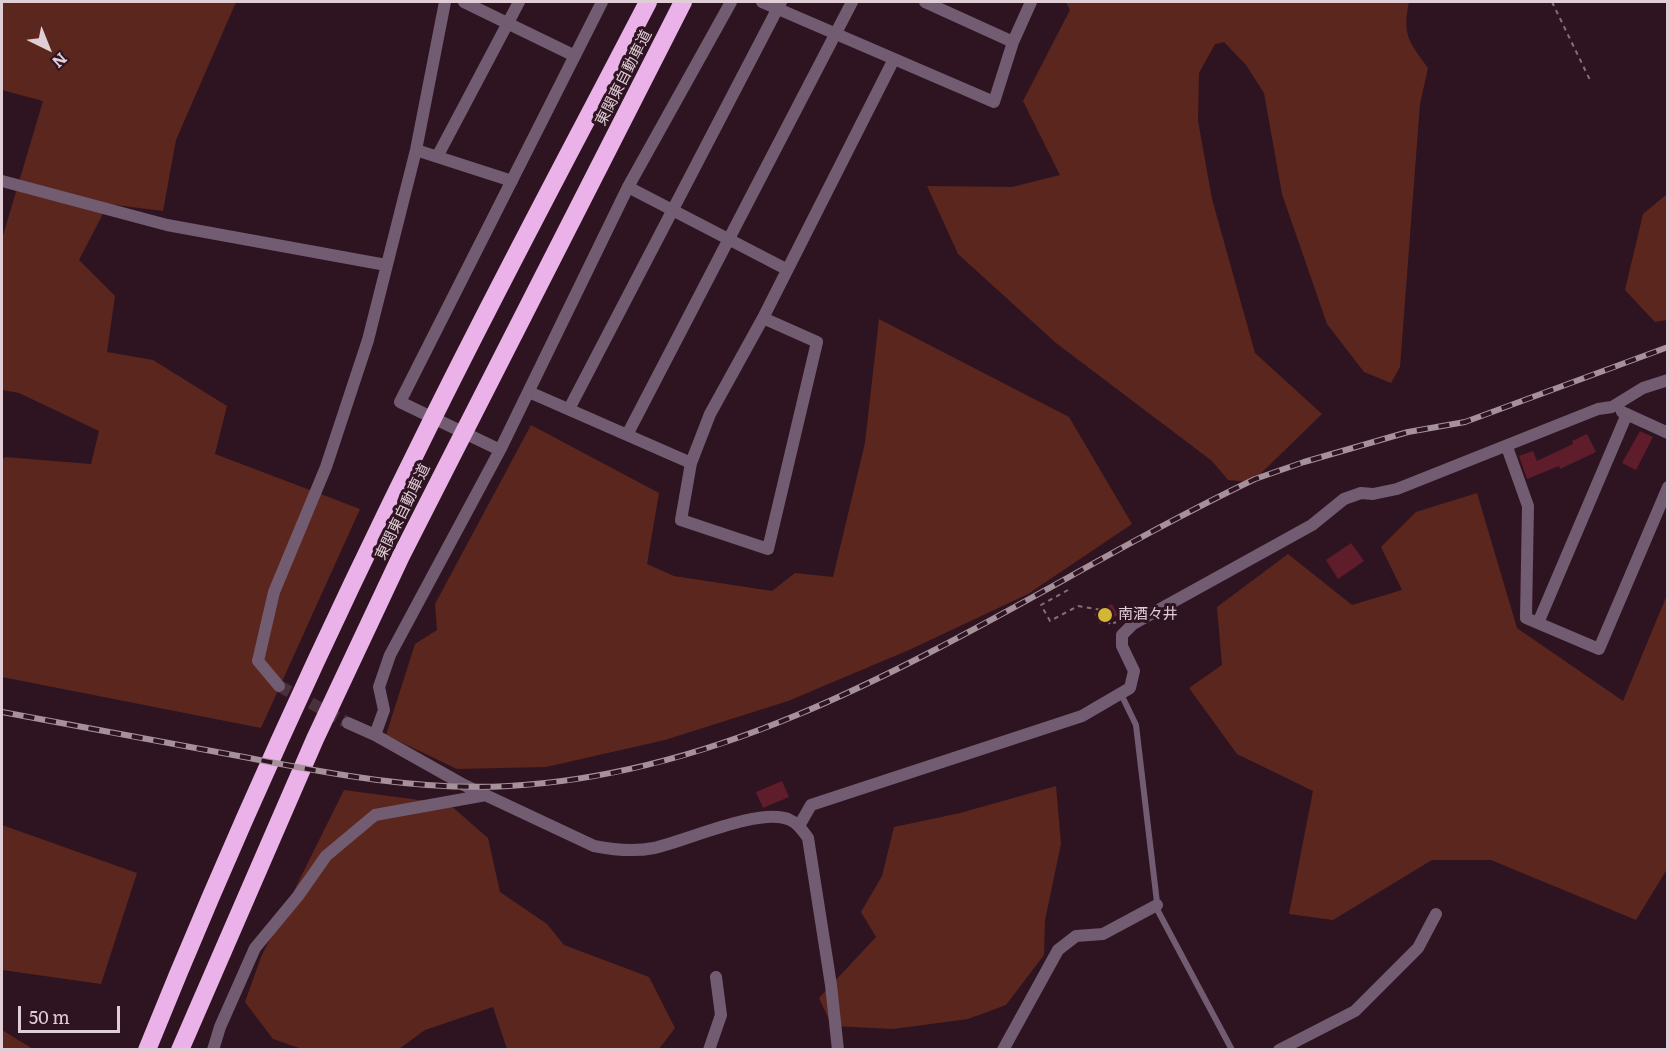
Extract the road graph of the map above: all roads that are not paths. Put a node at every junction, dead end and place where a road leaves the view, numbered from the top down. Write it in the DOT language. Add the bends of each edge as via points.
graph roads {
  1 [pos="445,2"];
  2 [pos="464,2"];
  3 [pos="519,2"];
  4 [pos="602,2"];
  5 [pos="648,2"];
  6 [pos="683,2"];
  7 [pos="731,2"];
  8 [pos="762,2"];
  9 [pos="852,2"];
  10 [pos="924,2"];
  11 [pos="1031,2"];
  12 [pos="779,5"];
  13 [pos="508,23"];
  14 [pos="835,33"];
  15 [pos="1013,42"];
  16 [pos="574,56"];
  17 [pos="894,59"];
  18 [pos="416,150"];
  19 [pos="437,157"];
  20 [pos="2,181"];
  21 [pos="512,181"];
  22 [pos="628,187"];
  23 [pos="674,211"];
  24 [pos="730,240"];
  25 [pos="386,265"];
  26 [pos="786,269"];
  27 [pos="763,318"];
  28 [pos="1668,380"];
  29 [pos="529,392"];
  30 [pos="1612,407"];
  31 [pos="570,410"];
  32 [pos="1627,414"];
  33 [pos="1668,433"];
  34 [pos="627,435"];
  35 [pos="1506,447"];
  36 [pos="500,450"];
  37 [pos="691,463"];
  38 [pos="1668,487"];
  39 [pos="1538,623"];
  40 [pos="279,686"];
  41 [pos="1121,694"];
  42 [pos="348,723"];
  43 [pos="375,735"];
  44 [pos="486,795"];
  45 [pos="799,826"];
  46 [pos="1157,905"];
  47 [pos="1436,914"];
  48 [pos="716,977"];
  49 [pos="147,1050"];
  50 [pos="180,1050"];
  51 [pos="213,1050"];
  52 [pos="709,1050"];
  53 [pos="838,1050"];
  54 [pos="1003,1050"];
  55 [pos="1232,1050"];
  56 [pos="1280,1050"];
  1 -- 18 [label="street"];
  2 -- 13 [label="street"];
  3 -- 13 [label="street"];
  4 -- 16 [label="street"];
  5 -- 49 [label="highway, 東関東自動車道" via="430,424 283,732"];
  6 -- 50 [label="highway, 東関東自動車道" via="411,535 288,798"];
  7 -- 22 [label="street"];
  8 -- 12 [label="street"];
  9 -- 14 [label="street"];
  10 -- 15 [label="street"];
  11 -- 15 [label="street"];
  12 -- 14 [label="street"];
  12 -- 23 [label="street"];
  13 -- 16 [label="street"];
  13 -- 19 [label="street"];
  14 -- 17 [label="street"];
  14 -- 24 [label="street"];
  15 -- 17 [label="street" via="994,102"];
  16 -- 21 [label="street"];
  17 -- 26 [label="street"];
  18 -- 19 [label="street"];
  18 -- 25 [label="street"];
  19 -- 21 [label="street"];
  20 -- 25 [label="street" via="167,225"];
  21 -- 36 [label="street" via="400,402"];
  22 -- 23 [label="street"];
  22 -- 29 [label="street"];
  23 -- 24 [label="street"];
  23 -- 31 [label="street"];
  24 -- 26 [label="street"];
  24 -- 34 [label="street"];
  25 -- 40 [label="street" via="368,340 326,467 274,592 258,661"];
  26 -- 27 [label="street"];
  27 -- 37 [label="street" via="710,414"];
  27 -- 37 [label="street" via="817,342 768,549 681,520"];
  28 -- 30 [label="street" via="1643,388"];
  29 -- 31 [label="street"];
  29 -- 36 [label="street"];
  30 -- 32 [label="street"];
  30 -- 35 [label="street" via="1598,409"];
  31 -- 34 [label="street"];
  32 -- 33 [label="street"];
  32 -- 39 [label="street"];
  34 -- 37 [label="street"];
  35 -- 39 [label="street" via="1528,506 1526,618"];
  35 -- 41 [label="street" via="1397,489 1344,499 1312,525 1133,624 1122,635 1122,646 1134,671 1130,688"];
  36 -- 43 [label="street" via="390,655 379,687 384,710"];
  38 -- 39 [label="street" via="1599,649"];
  41 -- 45 [label="street" via="1082,716 811,805"];
  41 -- 46 [label="lane" via="1136,725"];
  42 -- 43 [label="street"];
  43 -- 44 [label="street"];
  44 -- 45 [label="street" via="594,846 617,851 652,848 758,818 786,819"];
  44 -- 51 [label="street" via="375,815 326,856 255,948"];
  45 -- 53 [label="street" via="808,838"];
  46 -- 54 [label="street" via="1103,934 1076,936 1058,950"];
  46 -- 55 [label="lane"];
  47 -- 56 [label="street" via="1418,948 1355,1011"];
  48 -- 52 [label="street" via="721,1015"];
}
